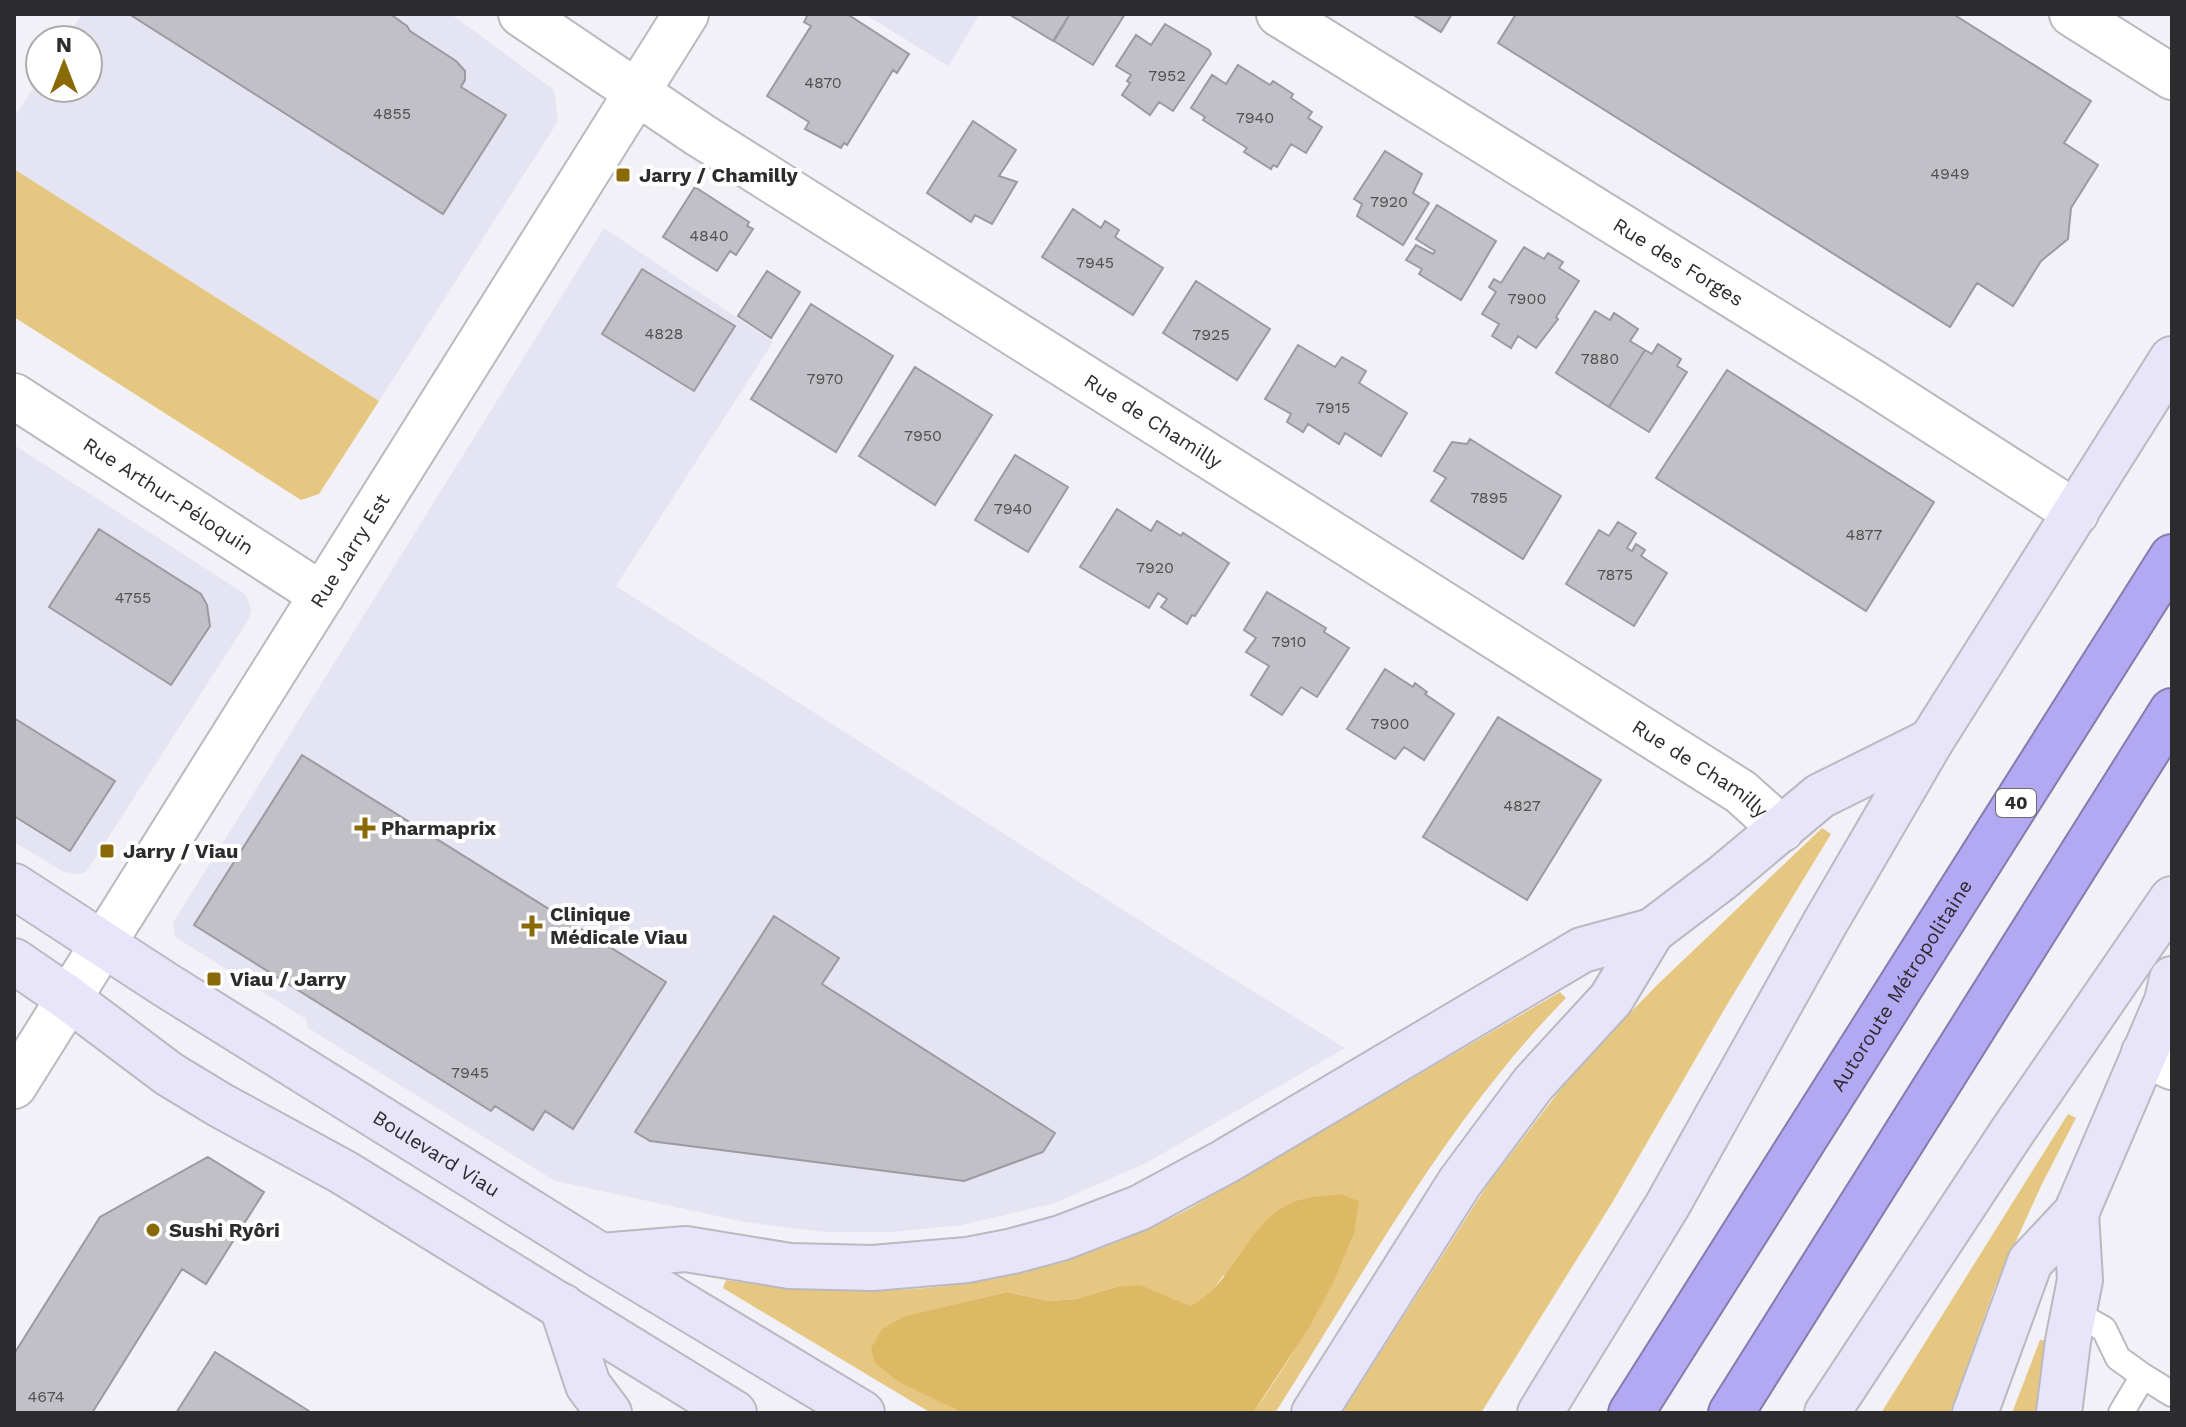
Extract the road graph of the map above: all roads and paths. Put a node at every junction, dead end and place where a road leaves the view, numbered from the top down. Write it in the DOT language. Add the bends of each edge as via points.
graph roads {
  1 [pos="521,14"];
  2 [pos="686,14"];
  3 [pos="1279,14"];
  4 [pos="2072,14"];
  5 [pos="2172,77"];
  6 [pos="635,93"];
  7 [pos="2172,359"];
  8 [pos="14,396"];
  9 [pos="2076,513"];
  10 [pos="2172,557"];
  11 [pos="322,595"];
  12 [pos="2172,711"];
  13 [pos="1931,741"];
  14 [pos="1782,829"];
  15 [pos="14,886"];
  16 [pos="2172,899"];
  17 [pos="1652,931"];
  18 [pos="104,944"];
  19 [pos="14,961"];
  20 [pos="2172,979"];
  21 [pos="68,998"];
  22 [pos="2158,1060"];
  23 [pos="14,1086"];
  24 [pos="2076,1213"];
  25 [pos="601,1256"];
  26 [pos="562,1306"];
  27 [pos="2073,1316"];
  28 [pos="2143,1376"];
  29 [pos="2172,1394"];
  30 [pos="609,1413"];
  31 [pos="734,1413"];
  32 [pos="862,1413"];
  33 [pos="1314,1413"];
  34 [pos="1540,1413"];
  35 [pos="1631,1413"];
  36 [pos="1731,1413"];
  37 [pos="1827,1413"];
  38 [pos="1975,1413"];
  39 [pos="2059,1413"];
  40 [pos="2121,1413"];
  1 -- 6 [label="street, Rue de Chamilly"];
  2 -- 6 [label="street, Rue Jarry Est"];
  3 -- 9 [label="street, Rue des Forges"];
  4 -- 5 [label="street"];
  6 -- 11 [label="street, Rue Jarry Est"];
  6 -- 14 [label="street, Rue de Chamilly" via="1741,792"];
  7 -- 9 [label="main road"];
  8 -- 11 [label="street, Rue Arthur-Péloquin"];
  9 -- 13 [label="main road"];
  10 -- 35 [label="highway, Autoroute Métropolitaine / 40"];
  11 -- 18 [label="street, Rue Jarry Est"];
  12 -- 36 [label="highway"];
  13 -- 14 [label="main road" via="1820,796"];
  13 -- 34 [label="main road" via="1667,1206"];
  14 -- 17 [label="main road"];
  15 -- 18 [label="main road, Boulevard Viau"];
  16 -- 37 [label="main road"];
  17 -- 25 [label="main road" via="1582,950 1226,1161 1139,1208 1061,1238 967,1260 873,1268 790,1266 686,1249"];
  17 -- 33 [label="main road" via="1611,999 1533,1084 1460,1182"];
  18 -- 21 [label="street, Rue Jarry Est"];
  18 -- 25 [label="main road, Boulevard Viau"];
  19 -- 21 [label="main road"];
  20 -- 22 [label="main road"];
  21 -- 23 [label="street, Rue Jarry Est"];
  21 -- 26 [label="main road" via="169,1074 343,1172"];
  22 -- 24 [label="main road"];
  24 -- 27 [label="main road" via="2080,1280"];
  24 -- 38 [label="main road" via="2030,1262"];
  25 -- 32 [label="main road, Boulevard Viau"];
  26 -- 30 [label="main road" via="588,1385"];
  26 -- 31 [label="main road"];
  27 -- 28 [label="lane" via="2104,1329 2118,1358"];
  27 -- 39 [label="main road"];
  28 -- 29 [label="lane"];
  28 -- 40 [label="lane"];
}
